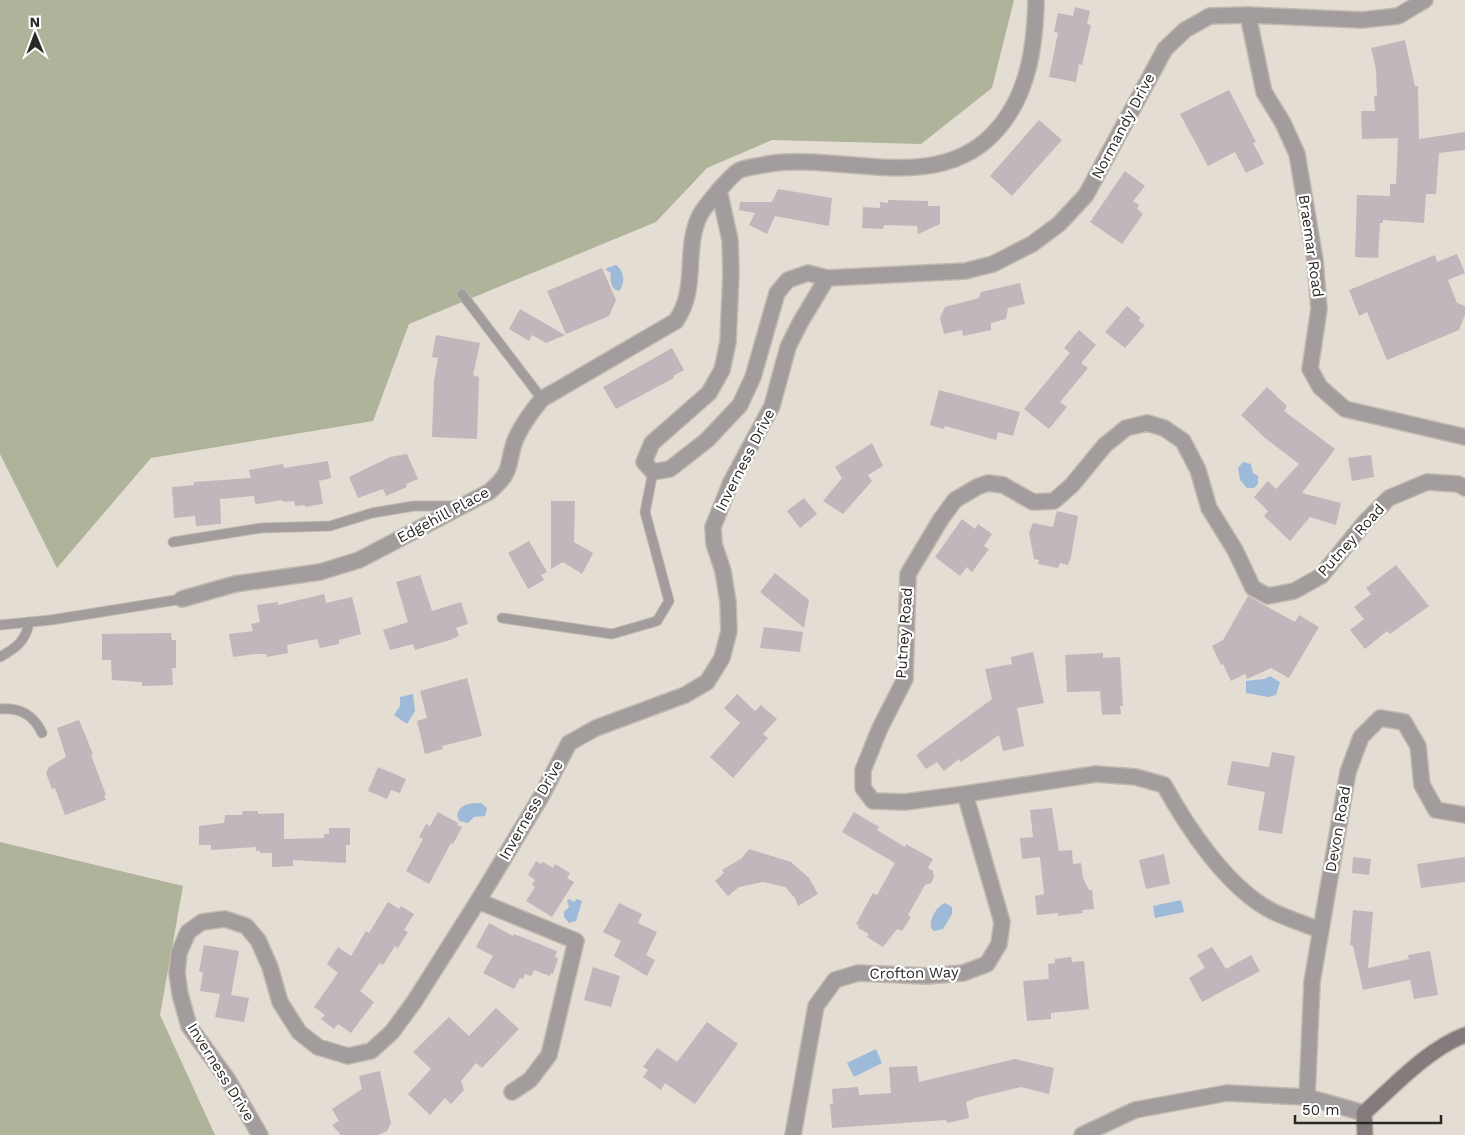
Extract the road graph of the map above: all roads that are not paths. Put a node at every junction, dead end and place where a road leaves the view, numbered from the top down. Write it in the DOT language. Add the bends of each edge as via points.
graph roads {
  1 [pos="1036,0"];
  2 [pos="1424,0"];
  3 [pos="1248,15"];
  4 [pos="719,190"];
  5 [pos="827,278"];
  6 [pos="462,294"];
  7 [pos="542,399"];
  8 [pos="1465,437"];
  9 [pos="653,472"];
  10 [pos="1465,488"];
  11 [pos="462,506"];
  12 [pos="173,542"];
  13 [pos="182,599"];
  14 [pos="502,618"];
  15 [pos="29,622"];
  16 [pos="0,625"];
  17 [pos="0,657"];
  18 [pos="0,709"];
  19 [pos="42,733"];
  20 [pos="966,799"];
  21 [pos="1465,815"];
  22 [pos="478,901"];
  23 [pos="1320,930"];
  24 [pos="1465,1036"];
  25 [pos="512,1092"];
  26 [pos="1308,1097"];
  27 [pos="1364,1113"];
  28 [pos="260,1135"];
  29 [pos="793,1135"];
  30 [pos="1082,1135"];
  31 [pos="1365,1135"];
  1 -- 4 [label="street" via="1029,71 1017,102 986,142 965,157 939,165 900,167 780,162 739,170"];
  2 -- 3 [label="street, Normandy Drive" via="1398,16 1362,20"];
  3 -- 5 [label="street, Normandy Drive" via="1210,16 1185,30 1165,49 1086,195 1060,224 1032,244 993,264 965,271"];
  3 -- 8 [label="street, Braemar Road" via="1264,92 1297,154 1320,309 1310,369 1320,387 1345,409"];
  4 -- 7 [label="street, Edgehill Place" via="700,216 692,249 690,289 685,308 676,321"];
  4 -- 9 [label="street" via="730,240 731,273 728,342 722,370 709,393 652,443 644,462"];
  5 -- 9 [label="street, Inverness Drive" via="808,273 788,280 777,293 753,377 740,405 707,440 670,469"];
  5 -- 22 [label="street, Inverness Drive" via="788,347 772,406 731,482 713,527 728,602 729,631 722,658 707,682 686,696 596,728 568,743 542,795"];
  6 -- 7 [label="lane"];
  7 -- 11 [label="street, Edgehill Place" via="526,418 504,479 489,492"];
  9 -- 14 [label="lane" via="645,512 670,601 657,621 612,634"];
  10 -- 20 [label="street, Putney Road" via="1458,484 1427,482 1389,498 1321,576 1294,591 1268,596 1253,588 1235,550 1209,508 1198,470 1183,441 1164,428 1147,423 1126,428 1105,444 1072,485 1054,501 1034,502 1003,485 988,483 955,500 908,574 905,679 863,770 863,788 873,801"];
  11 -- 12 [label="lane" via="414,506 372,513 330,526 261,528"];
  11 -- 13 [label="street, Edgehill Place" via="359,560 320,572 235,584"];
  13 -- 15 [label="lane"];
  15 -- 16 [label="lane"];
  15 -- 17 [label="lane" via="27,634 19,646"];
  18 -- 19 [label="lane" via="14,708 28,715"];
  20 -- 23 [label="street, Putney Road" via="1096,774 1136,776 1164,784 1192,834 1237,885 1269,909"];
  20 -- 29 [label="street, Crofton Way" via="1002,922 999,944 987,964 963,973 927,976 858,973 835,980 816,1006"];
  21 -- 23 [label="street, Devon Road" via="1436,810 1422,785 1418,746 1404,722 1380,718 1360,738 1348,772"];
  22 -- 25 [label="street" via="576,941 549,1054 530,1080"];
  22 -- 28 [label="street, Inverness Drive" via="392,1032 371,1051 348,1056 318,1047 299,1032 280,1002 258,940 246,926 225,920 202,922 188,932 179,952 177,973 189,1026 228,1080"];
  23 -- 26 [label="street, Devon Road" via="1309,1020"];
  24 -- 27 [label="main road" via="1455,1039 1417,1066"];
  26 -- 27 [label="street"];
  26 -- 30 [label="street" via="1227,1093 1194,1098 1135,1110"];
  27 -- 31 [label="main road"];
}
